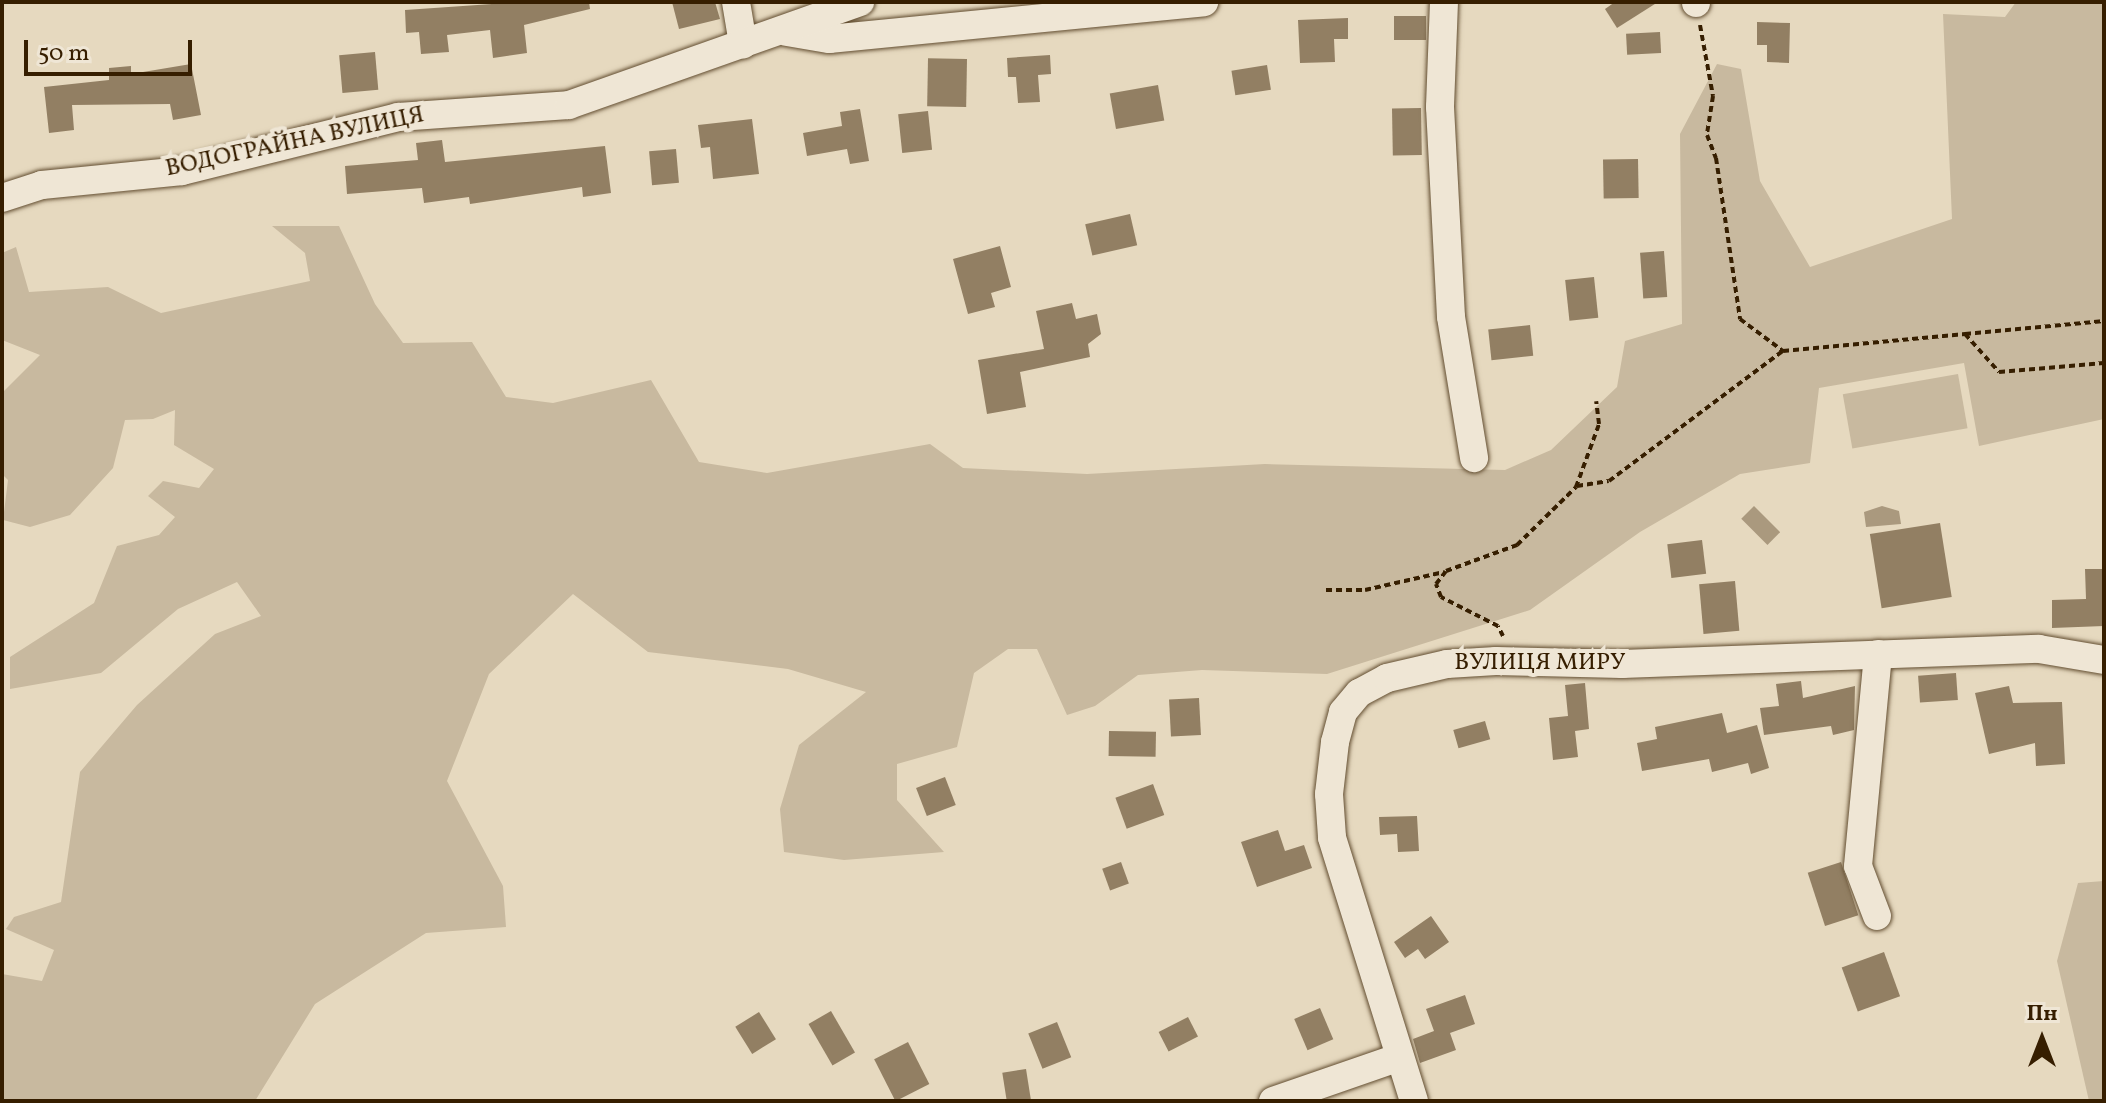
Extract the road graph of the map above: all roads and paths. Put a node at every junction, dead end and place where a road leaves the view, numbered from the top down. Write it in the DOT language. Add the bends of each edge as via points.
graph roads {
  1 [pos="736,2"];
  2 [pos="860,2"];
  3 [pos="1204,2"];
  4 [pos="1444,2"];
  5 [pos="1696,3"];
  6 [pos="787,32"];
  7 [pos="743,44"];
  8 [pos="2,198"];
  9 [pos="2104,321"];
  10 [pos="1965,334"];
  11 [pos="1783,351"];
  12 [pos="2104,363"];
  13 [pos="1596,401"];
  14 [pos="1474,458"];
  15 [pos="1576,487"];
  16 [pos="1446,571"];
  17 [pos="1326,590"];
  18 [pos="1878,654"];
  19 [pos="2104,660"];
  20 [pos="1496,661"];
  21 [pos="1877,916"];
  22 [pos="1397,1058"];
  23 [pos="1273,1101"];
  24 [pos="1414,1101"];
  1 -- 7 [label="street"];
  2 -- 6 [label="street, ВОДОГРАЙНА ВУЛИЦЯ"];
  3 -- 6 [label="street" via="829,39"];
  4 -- 14 [label="street" via="1440,107 1451,317"];
  5 -- 11 [label="path" via="1713,96 1707,135 1716,158 1740,319"];
  6 -- 7 [label="street, ВОДОГРАЙНА ВУЛИЦЯ"];
  7 -- 8 [label="street, ВОДОГРАЙНА ВУЛИЦЯ" via="569,105 398,117 182,171 42,185"];
  9 -- 10 [label="path"];
  10 -- 11 [label="path"];
  10 -- 12 [label="path" via="1999,372"];
  11 -- 15 [label="path" via="1609,481"];
  13 -- 15 [label="path" via="1599,424"];
  15 -- 16 [label="path" via="1517,545"];
  16 -- 17 [label="path" via="1365,590"];
  16 -- 20 [label="path" via="1436,584 1441,597 1502,633 1506,641"];
  18 -- 19 [label="street, ВУЛИЦЯ МИРУ" via="2039,649"];
  18 -- 20 [label="street, ВУЛИЦЯ МИРУ" via="1622,664"];
  18 -- 21 [label="street" via="1858,866"];
  20 -- 22 [label="street, ВУЛИЦЯ МИРУ" via="1447,664 1387,678 1359,693 1343,712 1335,742 1329,794 1332,837"];
  22 -- 23 [label="street"];
  22 -- 24 [label="street, ВУЛИЦЯ МИРУ"];
}
